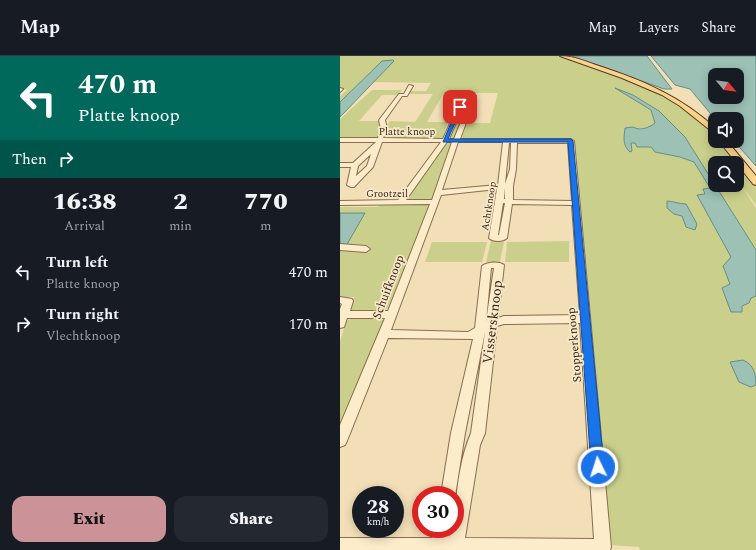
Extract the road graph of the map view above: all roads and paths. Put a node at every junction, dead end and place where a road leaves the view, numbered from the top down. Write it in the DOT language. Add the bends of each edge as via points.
graph roads {
  1 [pos="563,56"];
  2 [pos="411,86"];
  3 [pos="405,95"];
  4 [pos="404,102"];
  5 [pos="391,120"];
  6 [pos="384,123"];
  7 [pos="708,126"];
  8 [pos="340,140"];
  9 [pos="445,140"];
  10 [pos="456,140"];
  11 [pos="510,140"];
  12 [pos="571,141"];
  13 [pos="379,143"];
  14 [pos="729,148"];
  15 [pos="340,165"];
  16 [pos="355,165"];
  17 [pos="756,182"];
  18 [pos="509,186"];
  19 [pos="502,188"];
  20 [pos="437,198"];
  21 [pos="500,200"];
  22 [pos="509,202"];
  23 [pos="340,203"];
  24 [pos="400,203"];
  25 [pos="575,203"];
  26 [pos="340,248"];
  27 [pos="366,249"];
  28 [pos="344,300"];
  29 [pos="392,315"];
  30 [pos="341,318"];
  31 [pos="585,318"];
  32 [pos="492,324"];
  33 [pos="480,330"];
  34 [pos="384,334"];
  35 [pos="340,441"];
  36 [pos="449,486"];
  37 [pos="446,538"];
  38 [pos="340,546"];
  39 [pos="450,548"];
  1 -- 7 [label="main road" via="655,90 689,109"];
  2 -- 3 [label="street"];
  3 -- 4 [label="street" via="409,96"];
  3 -- 6 [label="street" via="401,95 382,120"];
  5 -- 6 [label="street"];
  6 -- 13 [label="street"];
  8 -- 13 [label="street, Platte knoop"];
  9 -- 10 [label="street, Platte knoop"];
  9 -- 10 [label="street, Schuifknoop" via="465,96 474,96"];
  9 -- 13 [label="street, Platte knoop"];
  9 -- 24 [label="street"];
  10 -- 11 [label="street, Platte knoop"];
  10 -- 20 [label="street, Schuifknoop"];
  11 -- 12 [label="street, Platte knoop"];
  11 -- 18 [label="street, Achtknoop" via="513,169"];
  11 -- 19 [label="street, Achtknoop"];
  12 -- 25 [label="street, Stopperknoop"];
  13 -- 16 [label="street"];
  13 -- 16 [label="street" via="370,167 351,185"];
  14 -- 17 [label="main road"];
  15 -- 16 [label="street"];
  18 -- 19 [label="street, Grootzeil"];
  18 -- 22 [label="street, Achtknoop"];
  19 -- 20 [label="street, Grootzeil"];
  19 -- 21 [label="street, Achtknoop"];
  20 -- 24 [label="street, Grootzeil"];
  20 -- 29 [label="street, Schuifknoop"];
  21 -- 22 [label="street"];
  21 -- 22 [label="street, Achtknoop" via="493,238 503,238"];
  22 -- 25 [label="street"];
  23 -- 24 [label="street, Grootzeil"];
  25 -- 31 [label="street, Stopperknoop"];
  26 -- 27 [label="street"];
  28 -- 30 [label="street"];
  29 -- 30 [label="street"];
  29 -- 34 [label="street, Schuifknoop"];
  31 -- 32 [label="street" via="504,320"];
  31 -- 39 [label="street, Stopperknoop" via="603,547"];
  32 -- 33 [label="street"];
  32 -- 33 [label="street, Vissersknoop" via="499,265 487,266"];
  32 -- 39 [label="street, Vissersknoop" via="478,433 473,445"];
  33 -- 34 [label="street" via="469,336"];
  33 -- 36 [label="street, Vissersknoop"];
  34 -- 35 [label="street, Schuifknoop"];
  37 -- 39 [label="street"];
  38 -- 39 [label="street"];
}
